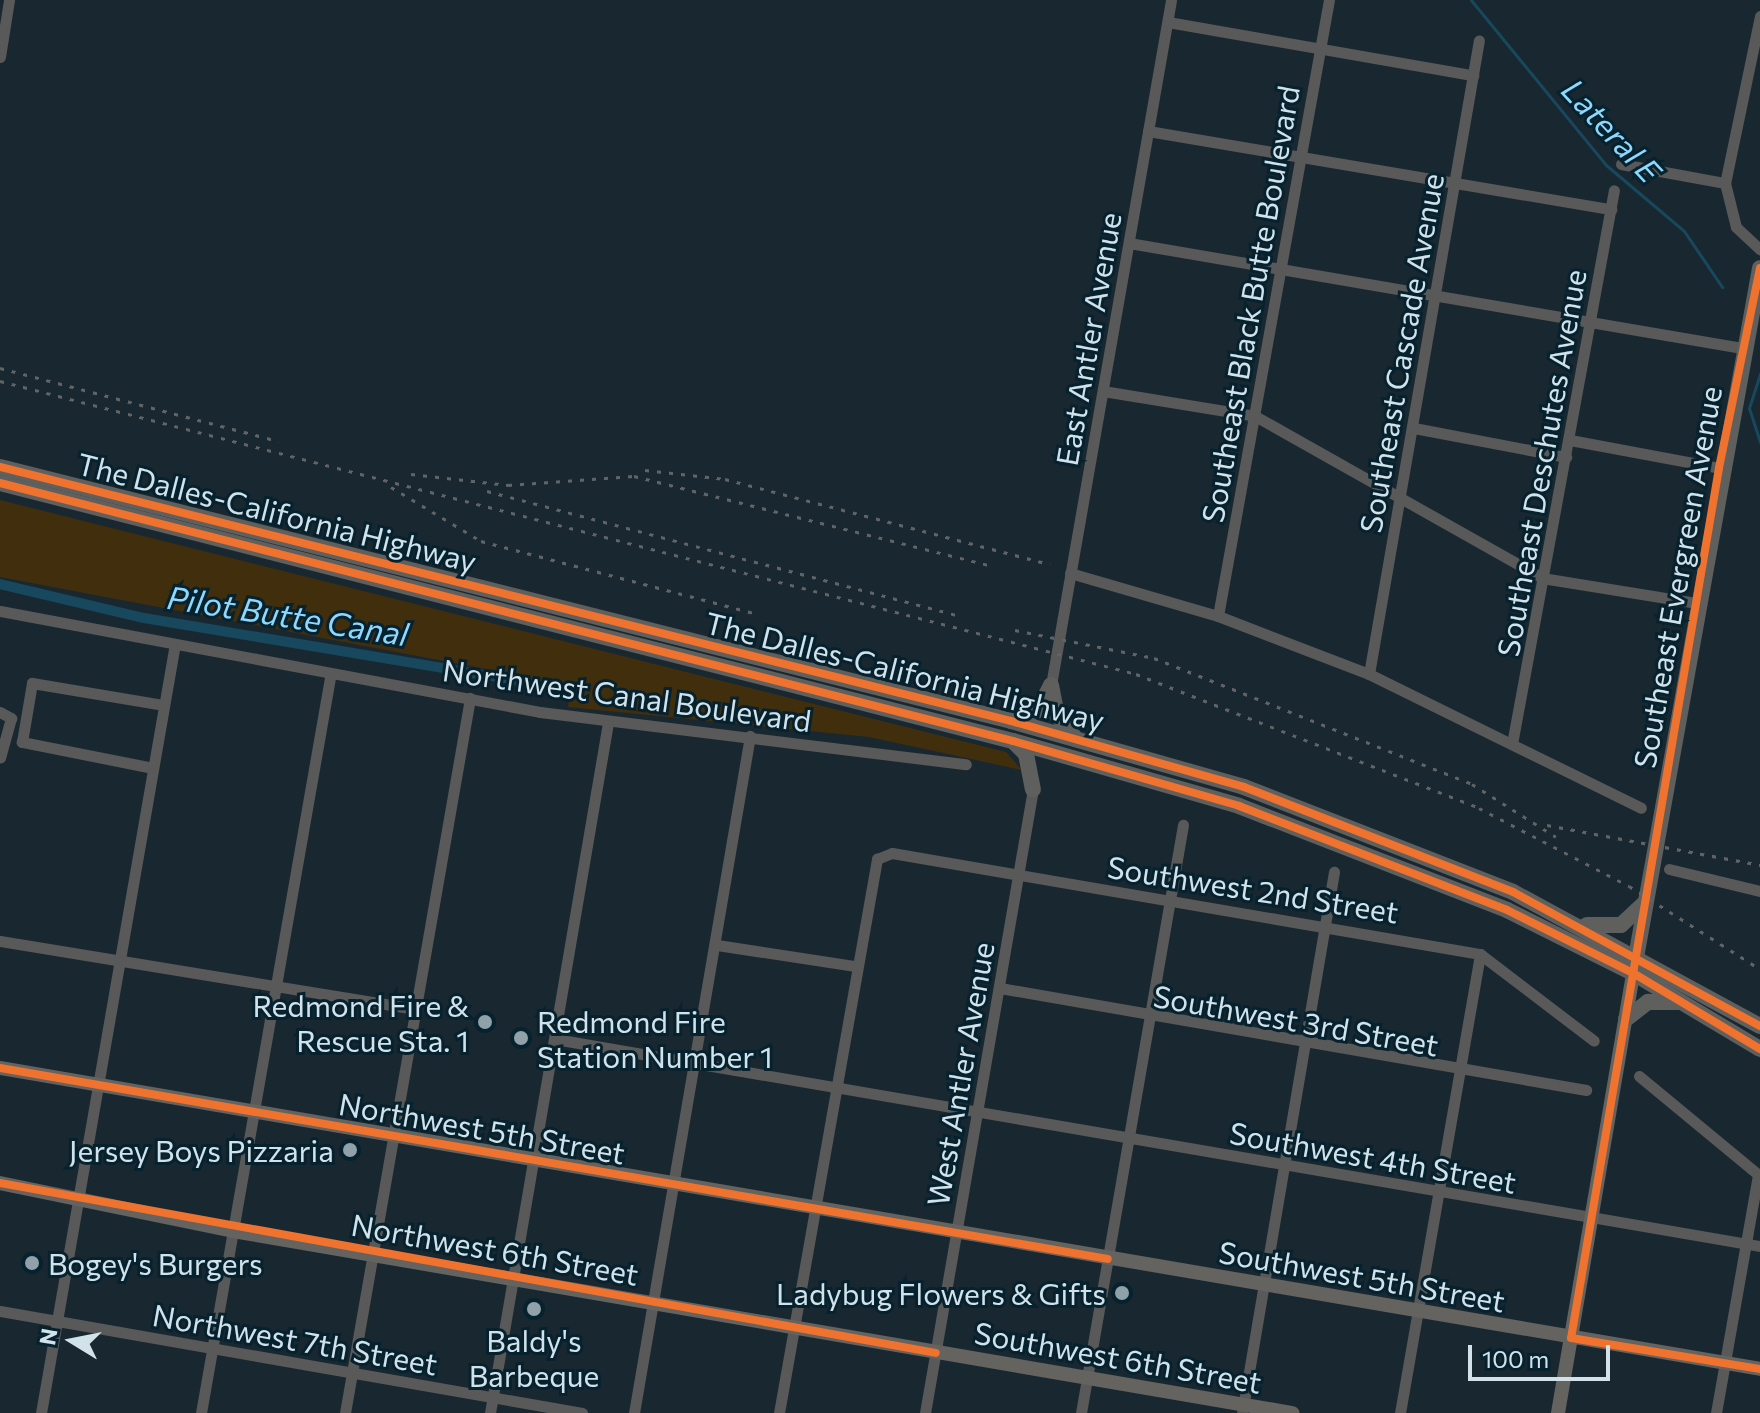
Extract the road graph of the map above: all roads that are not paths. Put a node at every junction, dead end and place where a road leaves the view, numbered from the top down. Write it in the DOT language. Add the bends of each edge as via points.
graph roads {
  1 [pos="9,0"];
  2 [pos="1171,0"];
  3 [pos="1329,0"];
  4 [pos="1760,16"];
  5 [pos="1168,22"];
  6 [pos="1479,40"];
  7 [pos="1320,46"];
  8 [pos="0,57"];
  9 [pos="1473,75"];
  10 [pos="1148,131"];
  11 [pos="1302,156"];
  12 [pos="1621,164"];
  13 [pos="1725,183"];
  14 [pos="1455,184"];
  15 [pos="1614,190"];
  16 [pos="1611,209"];
  17 [pos="1129,243"];
  18 [pos="1760,249"];
  19 [pos="1760,268"];
  20 [pos="1283,269"];
  21 [pos="1437,295"];
  22 [pos="1590,321"];
  23 [pos="1742,348"];
  24 [pos="1103,391"];
  25 [pos="1255,416"];
  26 [pos="1414,428"];
  27 [pos="1570,440"];
  28 [pos="1566,457"];
  29 [pos="0,467"];
  30 [pos="1719,468"];
  31 [pos="0,483"];
  32 [pos="1400,500"];
  33 [pos="1070,573"];
  34 [pos="1542,578"];
  35 [pos="1696,603"];
  36 [pos="0,611"];
  37 [pos="1218,616"];
  38 [pos="174,649"];
  39 [pos="1369,674"];
  40 [pos="330,678"];
  41 [pos="1051,685"];
  42 [pos="470,698"];
  43 [pos="164,705"];
  44 [pos="0,712"];
  45 [pos="1011,721"];
  46 [pos="608,723"];
  47 [pos="750,736"];
  48 [pos="1076,739"];
  49 [pos="1013,741"];
  50 [pos="1512,744"];
  51 [pos="1067,756"];
  52 [pos="0,758"];
  53 [pos="966,764"];
  54 [pos="153,768"];
  55 [pos="1033,789"];
  56 [pos="1641,808"];
  57 [pos="1183,825"];
  58 [pos="1669,869"];
  59 [pos="1334,872"];
  60 [pos="1018,874"];
  61 [pos="1760,891"];
  62 [pos="1170,900"];
  63 [pos="1646,900"];
  64 [pos="1326,923"];
  65 [pos="1579,924"];
  66 [pos="0,941"];
  67 [pos="717,945"];
  68 [pos="1480,954"];
  69 [pos="1637,954"];
  70 [pos="120,961"];
  71 [pos="855,966"];
  72 [pos="1633,973"];
  73 [pos="277,984"];
  74 [pos="1000,988"];
  75 [pos="1686,1003"];
  76 [pos="415,1009"];
  77 [pos="1150,1018"];
  78 [pos="1626,1019"];
  79 [pos="1760,1026"];
  80 [pos="555,1039"];
  81 [pos="1594,1041"];
  82 [pos="1305,1045"];
  83 [pos="1760,1049"];
  84 [pos="695,1063"];
  85 [pos="0,1068"];
  86 [pos="1460,1073"];
  87 [pos="1639,1076"];
  88 [pos="98,1086"];
  89 [pos="833,1087"];
  90 [pos="1586,1090"];
  91 [pos="978,1109"];
  92 [pos="254,1114"];
  93 [pos="393,1136"];
  94 [pos="1129,1139"];
  95 [pos="534,1160"];
  96 [pos="1284,1167"];
  97 [pos="1759,1176"];
  98 [pos="0,1183"];
  99 [pos="672,1185"];
  100 [pos="1439,1193"];
  101 [pos="78,1202"];
  102 [pos="815,1209"];
  103 [pos="1591,1219"];
  104 [pos="233,1231"];
  105 [pos="956,1234"];
  106 [pos="1746,1244"];
  107 [pos="1760,1246"];
  108 [pos="373,1253"];
  109 [pos="1108,1259"];
  110 [pos="514,1278"];
  111 [pos="1264,1286"];
  112 [pos="654,1300"];
  113 [pos="0,1311"];
  114 [pos="1418,1313"];
  115 [pos="57,1321"];
  116 [pos="795,1326"];
  117 [pos="1571,1338"];
  118 [pos="213,1349"];
  119 [pos="936,1353"];
  120 [pos="1725,1363"];
  121 [pos="1760,1369"];
  122 [pos="352,1374"];
  123 [pos="1087,1379"];
  124 [pos="493,1398"];
  125 [pos="1243,1409"];
  126 [pos="41,1413"];
  127 [pos="201,1413"];
  128 [pos="345,1413"];
  129 [pos="490,1413"];
  130 [pos="582,1413"];
  131 [pos="634,1413"];
  132 [pos="779,1413"];
  133 [pos="925,1413"];
  134 [pos="1081,1413"];
  135 [pos="1292,1413"];
  136 [pos="1400,1413"];
  137 [pos="1558,1413"];
  138 [pos="1716,1413"];
  1 -- 8 [label="street"];
  2 -- 5 [label="street, East Antler Avenue"];
  3 -- 7 [label="street, Southeast Black Butte Boulevard"];
  4 -- 13 [label="street"];
  5 -- 7 [label="street"];
  5 -- 10 [label="street, East Antler Avenue"];
  6 -- 9 [label="street, Southeast Cascade Avenue"];
  7 -- 9 [label="street"];
  7 -- 11 [label="street, Southeast Black Butte Boulevard"];
  9 -- 14 [label="street, Southeast Cascade Avenue"];
  10 -- 11 [label="street"];
  10 -- 17 [label="street, East Antler Avenue"];
  11 -- 14 [label="street"];
  11 -- 20 [label="street, Southeast Black Butte Boulevard"];
  12 -- 13 [label="street"];
  13 -- 18 [label="street" via="1736,227"];
  14 -- 16 [label="street"];
  14 -- 21 [label="street, Southeast Cascade Avenue"];
  15 -- 16 [label="street, Southeast Deschutes Avenue"];
  16 -- 22 [label="street, Southeast Deschutes Avenue"];
  17 -- 20 [label="street"];
  17 -- 24 [label="street, East Antler Avenue"];
  19 -- 23 [label="highway, Southeast Evergreen Avenue"];
  20 -- 21 [label="street"];
  20 -- 25 [label="street, Southeast Black Butte Boulevard"];
  21 -- 22 [label="street"];
  21 -- 26 [label="street, Southeast Cascade Avenue"];
  22 -- 23 [label="street"];
  22 -- 27 [label="street, Southeast Deschutes Avenue"];
  23 -- 30 [label="highway, Southeast Evergreen Avenue"];
  24 -- 25 [label="street"];
  24 -- 33 [label="street, East Antler Avenue"];
  25 -- 32 [label="street"];
  25 -- 37 [label="street, Southeast Black Butte Boulevard"];
  26 -- 28 [label="street"];
  26 -- 32 [label="street, Southeast Cascade Avenue"];
  27 -- 28 [label="street, Southeast Deschutes Avenue"];
  27 -- 30 [label="street"];
  28 -- 34 [label="street, Southeast Deschutes Avenue"];
  29 -- 45 [label="highway, The Dalles-California Highway"];
  30 -- 35 [label="highway, Southeast Evergreen Avenue"];
  31 -- 49 [label="highway, The Dalles-California Highway"];
  32 -- 34 [label="street"];
  32 -- 39 [label="street, Southeast Cascade Avenue"];
  33 -- 37 [label="street"];
  33 -- 41 [label="street, East Antler Avenue"];
  34 -- 35 [label="street"];
  34 -- 50 [label="street, Southeast Deschutes Avenue"];
  35 -- 63 [label="highway, Southeast Evergreen Avenue"];
  36 -- 38 [label="street, Northwest Canal Boulevard"];
  37 -- 39 [label="street"];
  38 -- 40 [label="street, Northwest Canal Boulevard"];
  38 -- 43 [label="street"];
  39 -- 50 [label="street"];
  40 -- 42 [label="street, Northwest Canal Boulevard"];
  40 -- 73 [label="street"];
  41 -- 45 [label="highway" via="1038,710"];
  41 -- 48 [label="highway" via="1057,715"];
  42 -- 46 [label="street, Northwest Canal Boulevard"];
  42 -- 76 [label="street"];
  43 -- 54 [label="street"];
  43 -- 54 [label="street" via="32,683 22,742"];
  44 -- 52 [label="street" via="11,718"];
  45 -- 48 [label="highway, The Dalles-California Highway"];
  46 -- 47 [label="street, Northwest Canal Boulevard"];
  46 -- 80 [label="street"];
  47 -- 53 [label="street, Northwest Canal Boulevard"];
  47 -- 67 [label="street"];
  48 -- 65 [label="highway, The Dalles-California Highway" via="1377,834"];
  49 -- 51 [label="highway, The Dalles-California Highway"];
  49 -- 55 [label="highway" via="1026,754"];
  50 -- 56 [label="street"];
  51 -- 55 [label="highway" via="1044,767"];
  51 -- 72 [label="highway, The Dalles-California Highway" via="1370,852"];
  54 -- 70 [label="street"];
  55 -- 60 [label="street, West Antler Avenue"];
  57 -- 62 [label="street"];
  58 -- 61 [label="street"];
  59 -- 64 [label="street"];
  60 -- 62 [label="street, Southwest 2nd Street"];
  60 -- 71 [label="street, Southwest 2nd Street" via="892,853 877,859"];
  60 -- 74 [label="street, West Antler Avenue"];
  62 -- 64 [label="street, Southwest 2nd Street"];
  62 -- 77 [label="street"];
  63 -- 65 [label="highway" via="1621,925"];
  63 -- 69 [label="highway, Southeast Evergreen Avenue"];
  64 -- 68 [label="street, Southwest 2nd Street"];
  64 -- 82 [label="street"];
  65 -- 69 [label="highway, The Dalles-California Highway"];
  66 -- 70 [label="street"];
  67 -- 71 [label="street"];
  67 -- 84 [label="street"];
  68 -- 81 [label="street"];
  68 -- 86 [label="street"];
  69 -- 72 [label="highway, Southeast Evergreen Avenue"];
  69 -- 79 [label="highway, The Dalles-California Highway"];
  70 -- 73 [label="street"];
  70 -- 88 [label="street"];
  71 -- 89 [label="street"];
  72 -- 75 [label="highway, The Dalles-California Highway"];
  72 -- 78 [label="main road"];
  73 -- 76 [label="street"];
  73 -- 92 [label="street"];
  74 -- 77 [label="street, Southwest 3rd Street"];
  74 -- 91 [label="street, West Antler Avenue"];
  75 -- 78 [label="highway" via="1648,1002"];
  75 -- 83 [label="highway, The Dalles-California Highway"];
  76 -- 93 [label="street"];
  77 -- 82 [label="street, Southwest 3rd Street"];
  77 -- 94 [label="street"];
  78 -- 103 [label="main road"];
  80 -- 84 [label="street, Southwest 4th Street"];
  80 -- 95 [label="street"];
  82 -- 86 [label="street, Southwest 3rd Street"];
  82 -- 96 [label="street"];
  84 -- 89 [label="street, Southwest 4th Street"];
  84 -- 99 [label="street"];
  85 -- 88 [label="main road, Northwest 5th Street"];
  86 -- 90 [label="street, Southwest 3rd Street"];
  86 -- 100 [label="street"];
  87 -- 97 [label="street"];
  88 -- 92 [label="main road, Northwest 5th Street"];
  88 -- 101 [label="street"];
  89 -- 91 [label="street, Southwest 4th Street"];
  89 -- 102 [label="street"];
  91 -- 94 [label="street, Southwest 4th Street"];
  91 -- 105 [label="street, West Antler Avenue"];
  92 -- 93 [label="main road, Northwest 5th Street"];
  92 -- 104 [label="street"];
  93 -- 95 [label="main road, Northwest 5th Street"];
  93 -- 108 [label="street"];
  94 -- 96 [label="street, Southwest 4th Street"];
  94 -- 109 [label="street"];
  95 -- 99 [label="main road, Northwest 5th Street"];
  95 -- 110 [label="street"];
  96 -- 100 [label="street, Southwest 4th Street"];
  96 -- 111 [label="street"];
  97 -- 106 [label="street"];
  98 -- 101 [label="main road, Northwest 6th Street"];
  99 -- 102 [label="main road, Northwest 5th Street"];
  99 -- 112 [label="street"];
  100 -- 103 [label="street, Southwest 4th Street"];
  100 -- 114 [label="street"];
  101 -- 104 [label="main road, Northwest 6th Street"];
  101 -- 115 [label="street"];
  102 -- 105 [label="main road, Northwest 5th Street"];
  102 -- 116 [label="street"];
  103 -- 106 [label="street, Southwest 4th Street"];
  103 -- 117 [label="main road"];
  104 -- 108 [label="main road, Northwest 6th Street"];
  104 -- 118 [label="street"];
  105 -- 109 [label="main road, Southwest 5th Street"];
  105 -- 119 [label="street, West Antler Avenue"];
  106 -- 107 [label="street, Southwest 4th Street"];
  106 -- 120 [label="street"];
  108 -- 110 [label="main road, Northwest 6th Street"];
  108 -- 122 [label="street"];
  109 -- 111 [label="main road, Southwest 5th Street"];
  109 -- 123 [label="street"];
  110 -- 112 [label="main road, Northwest 6th Street"];
  110 -- 124 [label="street"];
  111 -- 114 [label="main road, Southwest 5th Street"];
  111 -- 125 [label="street"];
  112 -- 116 [label="main road, Northwest 6th Street"];
  112 -- 131 [label="street"];
  113 -- 115 [label="street, Northwest 7th Street"];
  114 -- 117 [label="main road, Southwest 5th Street"];
  114 -- 136 [label="street"];
  115 -- 118 [label="street, Northwest 7th Street"];
  115 -- 126 [label="street"];
  116 -- 119 [label="main road, Northwest 6th Street"];
  116 -- 132 [label="street"];
  117 -- 120 [label="main road, Southwest 5th Street"];
  117 -- 137 [label="main road"];
  118 -- 122 [label="street, Northwest 7th Street"];
  118 -- 127 [label="street"];
  119 -- 123 [label="main road, Southwest 6th Street"];
  119 -- 133 [label="street, West Antler Avenue"];
  120 -- 121 [label="main road, Southwest 5th Street"];
  120 -- 138 [label="street"];
  122 -- 124 [label="street, Northwest 7th Street"];
  122 -- 128 [label="street"];
  123 -- 125 [label="main road, Southwest 6th Street"];
  123 -- 134 [label="street"];
  124 -- 129 [label="street"];
  124 -- 130 [label="street, Northwest 7th Street"];
  125 -- 135 [label="main road, Southwest 6th Street"];
}
